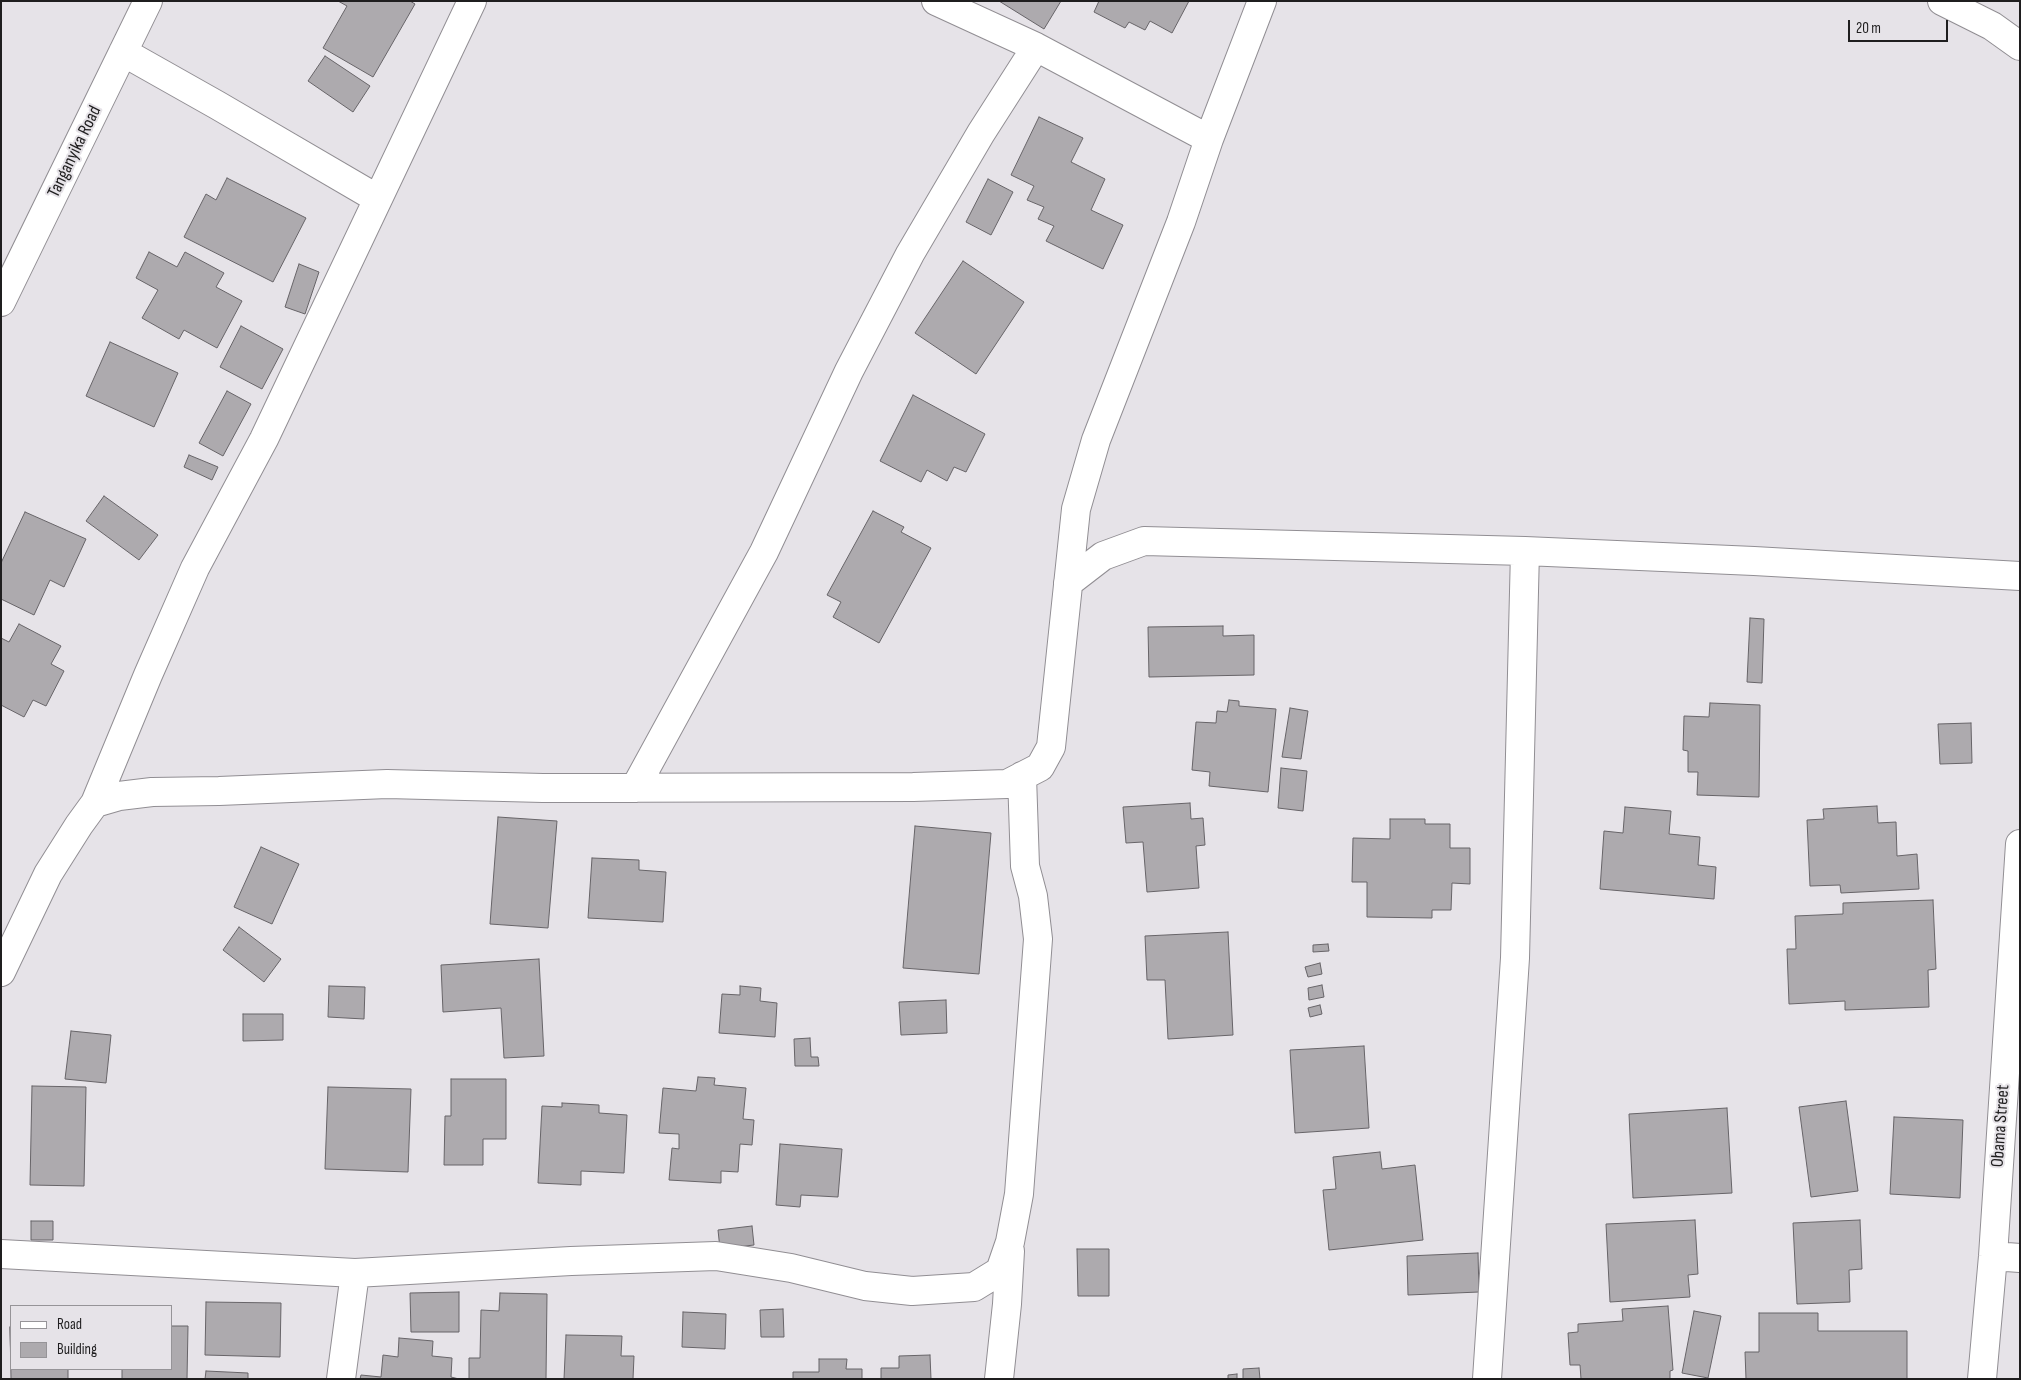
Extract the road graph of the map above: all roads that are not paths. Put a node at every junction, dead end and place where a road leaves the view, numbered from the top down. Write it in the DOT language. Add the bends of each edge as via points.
graph roads {
  1 [pos="148,1"];
  2 [pos="472,1"];
  3 [pos="936,1"];
  4 [pos="1262,1"];
  5 [pos="1942,1"];
  6 [pos="2020,46"];
  7 [pos="1036,47"];
  8 [pos="123,52"];
  9 [pos="1209,138"];
  10 [pos="378,200"];
  11 [pos="1,302"];
  12 [pos="1525,551"];
  13 [pos="2020,576"];
  14 [pos="1068,583"];
  15 [pos="1022,776"];
  16 [pos="635,788"];
  17 [pos="95,804"];
  18 [pos="2020,844"];
  19 [pos="2018,885"];
  20 [pos="1,972"];
  21 [pos="1010,1242"];
  22 [pos="1,1254"];
  23 [pos="1993,1256"];
  24 [pos="2020,1258"];
  25 [pos="355,1273"];
  26 [pos="341,1379"];
  27 [pos="998,1379"];
  28 [pos="1487,1379"];
  29 [pos="1982,1379"];
  1 -- 8 [label="street, Tanganyika Road"];
  2 -- 10 [label="street"];
  3 -- 7 [label="street"];
  4 -- 9 [label="street"];
  5 -- 6 [label="street" via="1992,26"];
  7 -- 9 [label="street"];
  7 -- 16 [label="street" via="910,254 849,371 764,552"];
  8 -- 10 [label="street"];
  8 -- 11 [label="street, Tanganyika Road"];
  9 -- 14 [label="street" via="1181,222 1096,440 1076,509"];
  10 -- 17 [label="street" via="264,439 195,568"];
  12 -- 13 [label="street"];
  12 -- 14 [label="street" via="1144,541 1103,556"];
  12 -- 28 [label="street" via="1514,958"];
  14 -- 15 [label="street" via="1051,747 1040,766"];
  15 -- 16 [label="street" via="1007,784 912,787"];
  15 -- 21 [label="street" via="1025,866 1033,896 1038,939 1019,1194"];
  16 -- 17 [label="street" via="386,784 152,792 119,796"];
  17 -- 20 [label="street" via="48,874"];
  18 -- 19 [label="street, Obama Street"];
  19 -- 23 [label="street, Obama Street"];
  21 -- 25 [label="street" via="1000,1271 974,1287 912,1291 865,1286 791,1268 716,1256"];
  21 -- 27 [label="street"];
  22 -- 25 [label="street"];
  23 -- 24 [label="street"];
  23 -- 29 [label="street, Obama Street"];
  25 -- 26 [label="street"];
}
